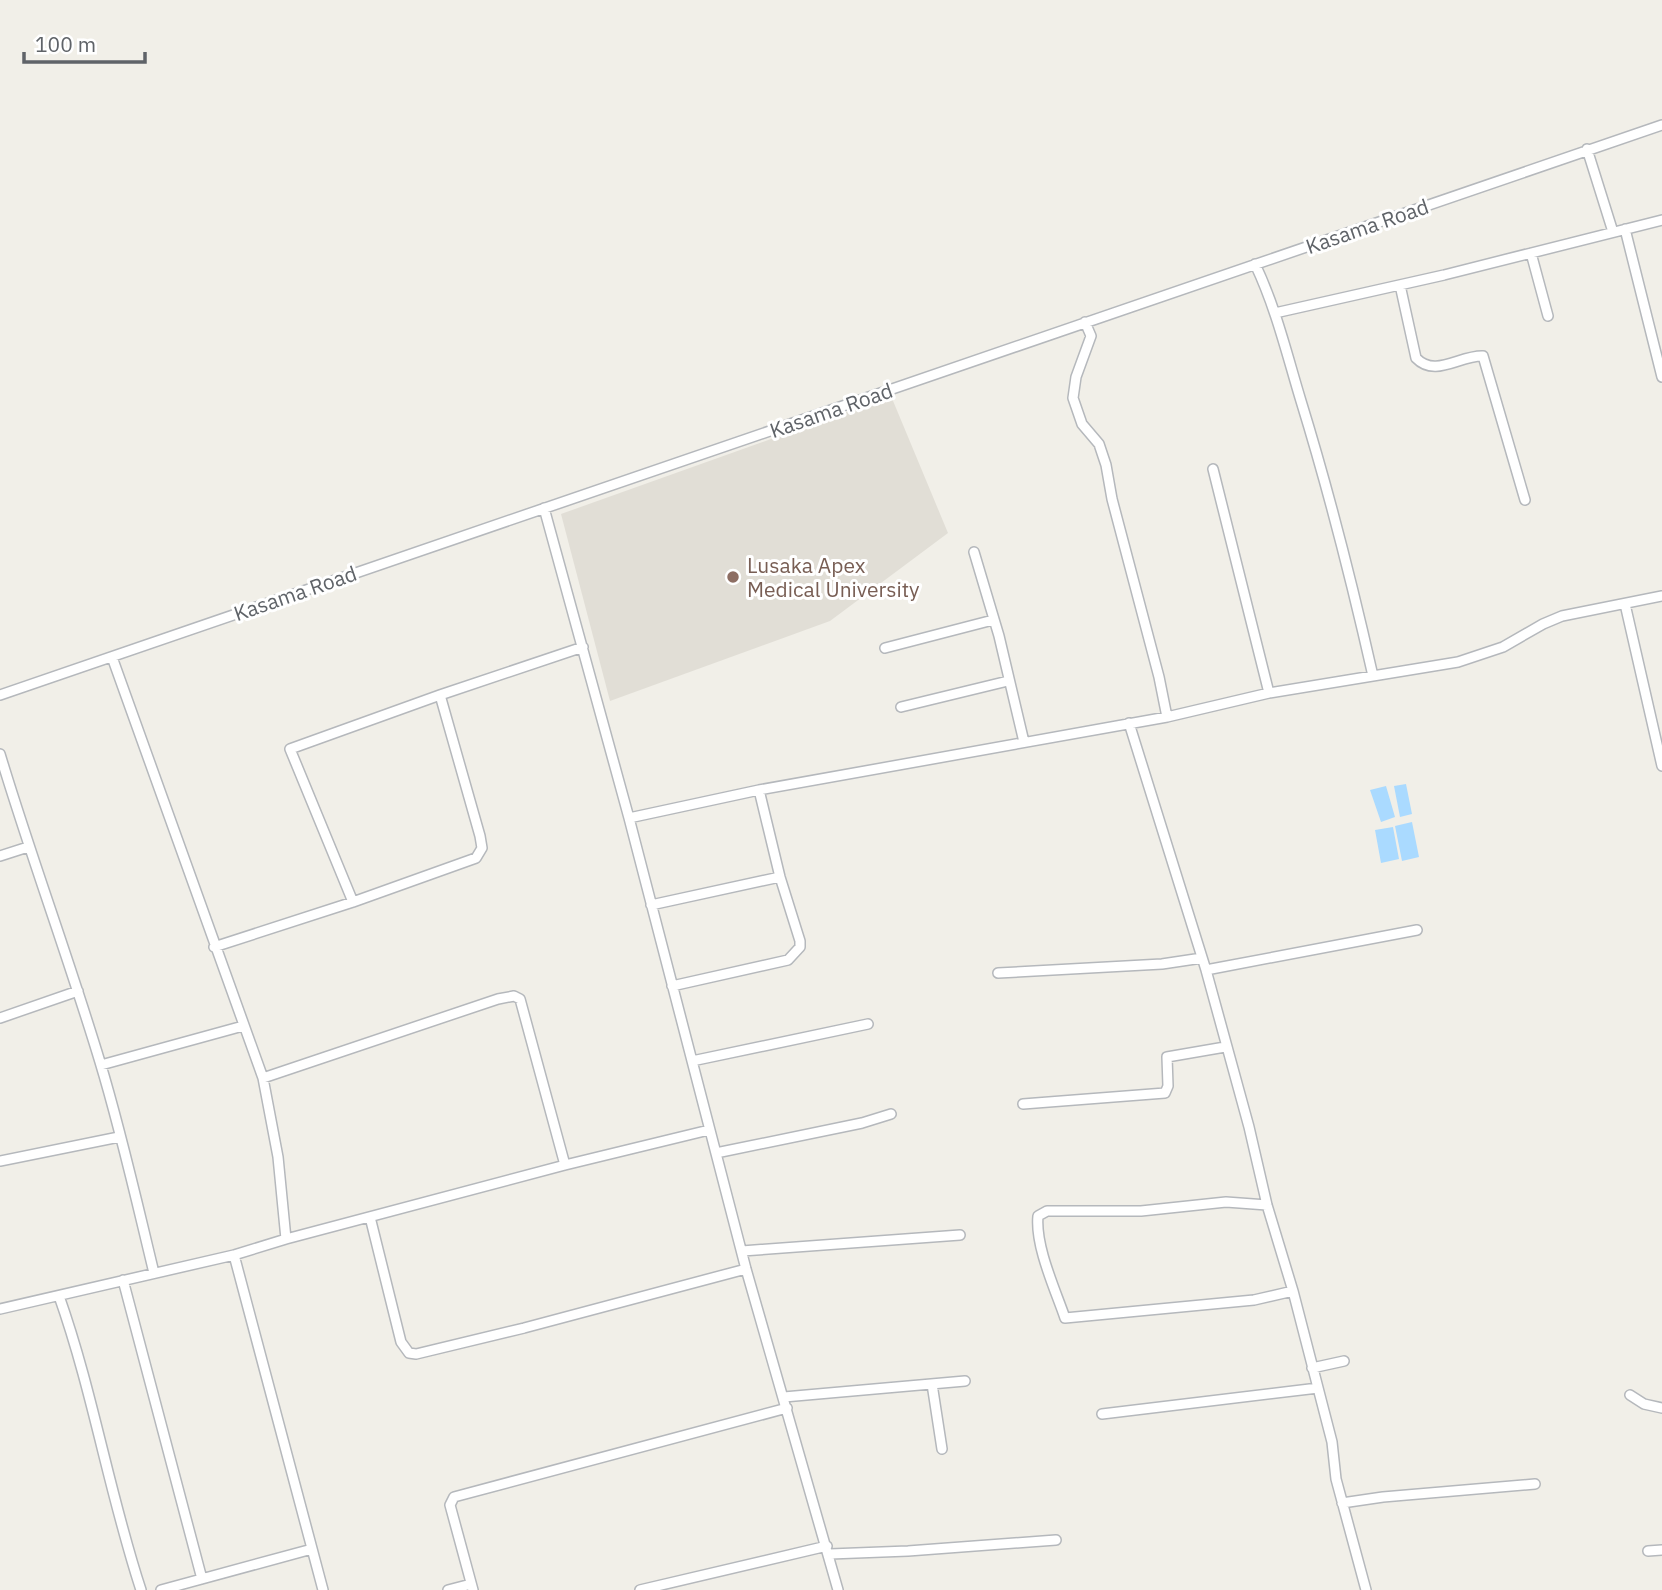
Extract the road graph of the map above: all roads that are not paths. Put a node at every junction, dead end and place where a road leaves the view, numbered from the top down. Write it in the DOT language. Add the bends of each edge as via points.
graph roads {
  1 [pos="1662,125"];
  2 [pos="1587,149"];
  3 [pos="1662,220"];
  4 [pos="1625,229"];
  5 [pos="1613,232"];
  6 [pos="1531,253"];
  7 [pos="1255,264"];
  8 [pos="1400,285"];
  9 [pos="1275,313"];
  10 [pos="1548,316"];
  11 [pos="1085,322"];
  12 [pos="1662,377"];
  13 [pos="1213,469"];
  14 [pos="1525,500"];
  15 [pos="544,508"];
  16 [pos="974,552"];
  17 [pos="1662,596"];
  18 [pos="1625,604"];
  19 [pos="993,620"];
  20 [pos="583,647"];
  21 [pos="885,648"];
  22 [pos="112,657"];
  23 [pos="1373,676"];
  24 [pos="1008,681"];
  25 [pos="1269,693"];
  26 [pos="0,695"];
  27 [pos="440,695"];
  28 [pos="901,707"];
  29 [pos="1662,716"];
  30 [pos="1167,717"];
  31 [pos="1651,718"];
  32 [pos="1129,723"];
  33 [pos="1024,742"];
  34 [pos="0,754"];
  35 [pos="1662,766"];
  36 [pos="759,790"];
  37 [pos="629,818"];
  38 [pos="28,847"];
  39 [pos="0,856"];
  40 [pos="780,877"];
  41 [pos="353,902"];
  42 [pos="651,905"];
  43 [pos="1417,930"];
  44 [pos="214,947"];
  45 [pos="1202,958"];
  46 [pos="1206,970"];
  47 [pos="998,973"];
  48 [pos="672,986"];
  49 [pos="78,991"];
  50 [pos="0,1018"];
  51 [pos="868,1024"];
  52 [pos="243,1026"];
  53 [pos="1226,1047"];
  54 [pos="692,1061"];
  55 [pos="101,1065"];
  56 [pos="263,1078"];
  57 [pos="1023,1104"];
  58 [pos="891,1114"];
  59 [pos="709,1130"];
  60 [pos="119,1137"];
  61 [pos="716,1153"];
  62 [pos="0,1161"];
  63 [pos="565,1165"];
  64 [pos="1267,1205"];
  65 [pos="370,1217"];
  66 [pos="960,1235"];
  67 [pos="286,1239"];
  68 [pos="742,1251"];
  69 [pos="234,1255"];
  70 [pos="747,1269"];
  71 [pos="154,1273"];
  72 [pos="123,1280"];
  73 [pos="1293,1291"];
  74 [pos="59,1296"];
  75 [pos="0,1309"];
  76 [pos="1344,1361"];
  77 [pos="1312,1368"];
  78 [pos="965,1381"];
  79 [pos="932,1384"];
  80 [pos="1318,1388"];
  81 [pos="1630,1395"];
  82 [pos="784,1397"];
  83 [pos="787,1408"];
  84 [pos="1662,1408"];
  85 [pos="1101,1414"];
  86 [pos="943,1449"];
  87 [pos="1535,1484"];
  88 [pos="1342,1503"];
  89 [pos="1056,1540"];
  90 [pos="312,1549"];
  91 [pos="828,1550"];
  92 [pos="1662,1550"];
  93 [pos="1648,1551"];
  94 [pos="202,1578"];
  95 [pos="472,1587"];
  96 [pos="141,1590"];
  97 [pos="161,1590"];
  98 [pos="323,1590"];
  99 [pos="448,1590"];
  100 [pos="640,1590"];
  101 [pos="838,1590"];
  102 [pos="1366,1590"];
  1 -- 2 [label="street, Kasama Road"];
  2 -- 5 [label="street"];
  2 -- 7 [label="street, Kasama Road"];
  3 -- 4 [label="street"];
  4 -- 5 [label="street"];
  4 -- 12 [label="street"];
  5 -- 6 [label="street"];
  6 -- 8 [label="street"];
  6 -- 10 [label="street"];
  7 -- 9 [label="street"];
  7 -- 11 [label="street, Kasama Road"];
  8 -- 9 [label="street"];
  8 -- 14 [label="street" via="1416,358 1422,364 1435,367 1483,356"];
  9 -- 23 [label="street" via="1317,448"];
  11 -- 15 [label="street, Kasama Road"];
  11 -- 30 [label="street" via="1091,336 1073,398 1106,465"];
  13 -- 25 [label="street"];
  15 -- 20 [label="street"];
  15 -- 22 [label="street, Kasama Road"];
  16 -- 19 [label="street"];
  17 -- 18 [label="street"];
  18 -- 23 [label="street" via="1562,616 1483,655"];
  18 -- 31 [label="street"];
  19 -- 21 [label="street"];
  19 -- 24 [label="street"];
  20 -- 27 [label="street"];
  20 -- 37 [label="street"];
  22 -- 26 [label="street, Kasama Road"];
  22 -- 44 [label="street"];
  23 -- 25 [label="street"];
  24 -- 28 [label="street"];
  24 -- 33 [label="street"];
  25 -- 30 [label="street"];
  27 -- 41 [label="street" via="482,848 476,858"];
  27 -- 41 [label="street" via="290,749"];
  29 -- 31 [label="street"];
  30 -- 32 [label="street"];
  31 -- 35 [label="street"];
  32 -- 33 [label="street"];
  32 -- 45 [label="street"];
  33 -- 36 [label="street"];
  34 -- 38 [label="street"];
  36 -- 37 [label="street"];
  36 -- 40 [label="street"];
  37 -- 42 [label="street"];
  38 -- 39 [label="street"];
  38 -- 49 [label="street"];
  40 -- 42 [label="street"];
  40 -- 48 [label="street" via="800,941 788,960"];
  41 -- 44 [label="street"];
  42 -- 48 [label="street"];
  43 -- 46 [label="street"];
  44 -- 52 [label="street"];
  45 -- 46 [label="street"];
  45 -- 47 [label="street"];
  46 -- 53 [label="street"];
  48 -- 54 [label="street"];
  49 -- 50 [label="street"];
  49 -- 55 [label="street"];
  51 -- 54 [label="street"];
  52 -- 55 [label="street"];
  52 -- 56 [label="street"];
  53 -- 57 [label="street" via="1167,1057 1165,1093"];
  53 -- 64 [label="street"];
  54 -- 59 [label="street"];
  55 -- 60 [label="street"];
  56 -- 63 [label="street" via="514,996 520,999"];
  56 -- 67 [label="street" via="278,1157"];
  58 -- 61 [label="street"];
  59 -- 61 [label="street"];
  59 -- 63 [label="street"];
  60 -- 62 [label="street"];
  60 -- 71 [label="street"];
  61 -- 68 [label="street"];
  63 -- 65 [label="street"];
  64 -- 73 [label="street"];
  64 -- 73 [label="street" via="1226,1202 1141,1211 1048,1211 1038,1216 1037,1226 1065,1318 1254,1300"];
  65 -- 67 [label="street"];
  65 -- 70 [label="street" via="401,1342 409,1353 416,1354"];
  66 -- 68 [label="street"];
  67 -- 69 [label="street"];
  68 -- 70 [label="street"];
  69 -- 71 [label="street"];
  69 -- 90 [label="street"];
  70 -- 82 [label="street"];
  71 -- 72 [label="street"];
  72 -- 74 [label="street"];
  72 -- 94 [label="street"];
  73 -- 77 [label="street"];
  74 -- 75 [label="street"];
  74 -- 96 [label="street"];
  76 -- 77 [label="street"];
  77 -- 80 [label="street"];
  78 -- 79 [label="street"];
  79 -- 82 [label="street"];
  79 -- 86 [label="street"];
  80 -- 85 [label="street"];
  80 -- 88 [label="street"];
  81 -- 84 [label="street"];
  82 -- 83 [label="street"];
  83 -- 91 [label="street"];
  83 -- 95 [label="street" via="454,1497 450,1505"];
  87 -- 88 [label="street"];
  88 -- 102 [label="street"];
  89 -- 91 [label="street" via="908,1551"];
  90 -- 94 [label="street"];
  90 -- 98 [label="street"];
  91 -- 100 [label="street"];
  91 -- 101 [label="street"];
  92 -- 93 [label="street"];
  94 -- 97 [label="street"];
  95 -- 99 [label="street"];
}
